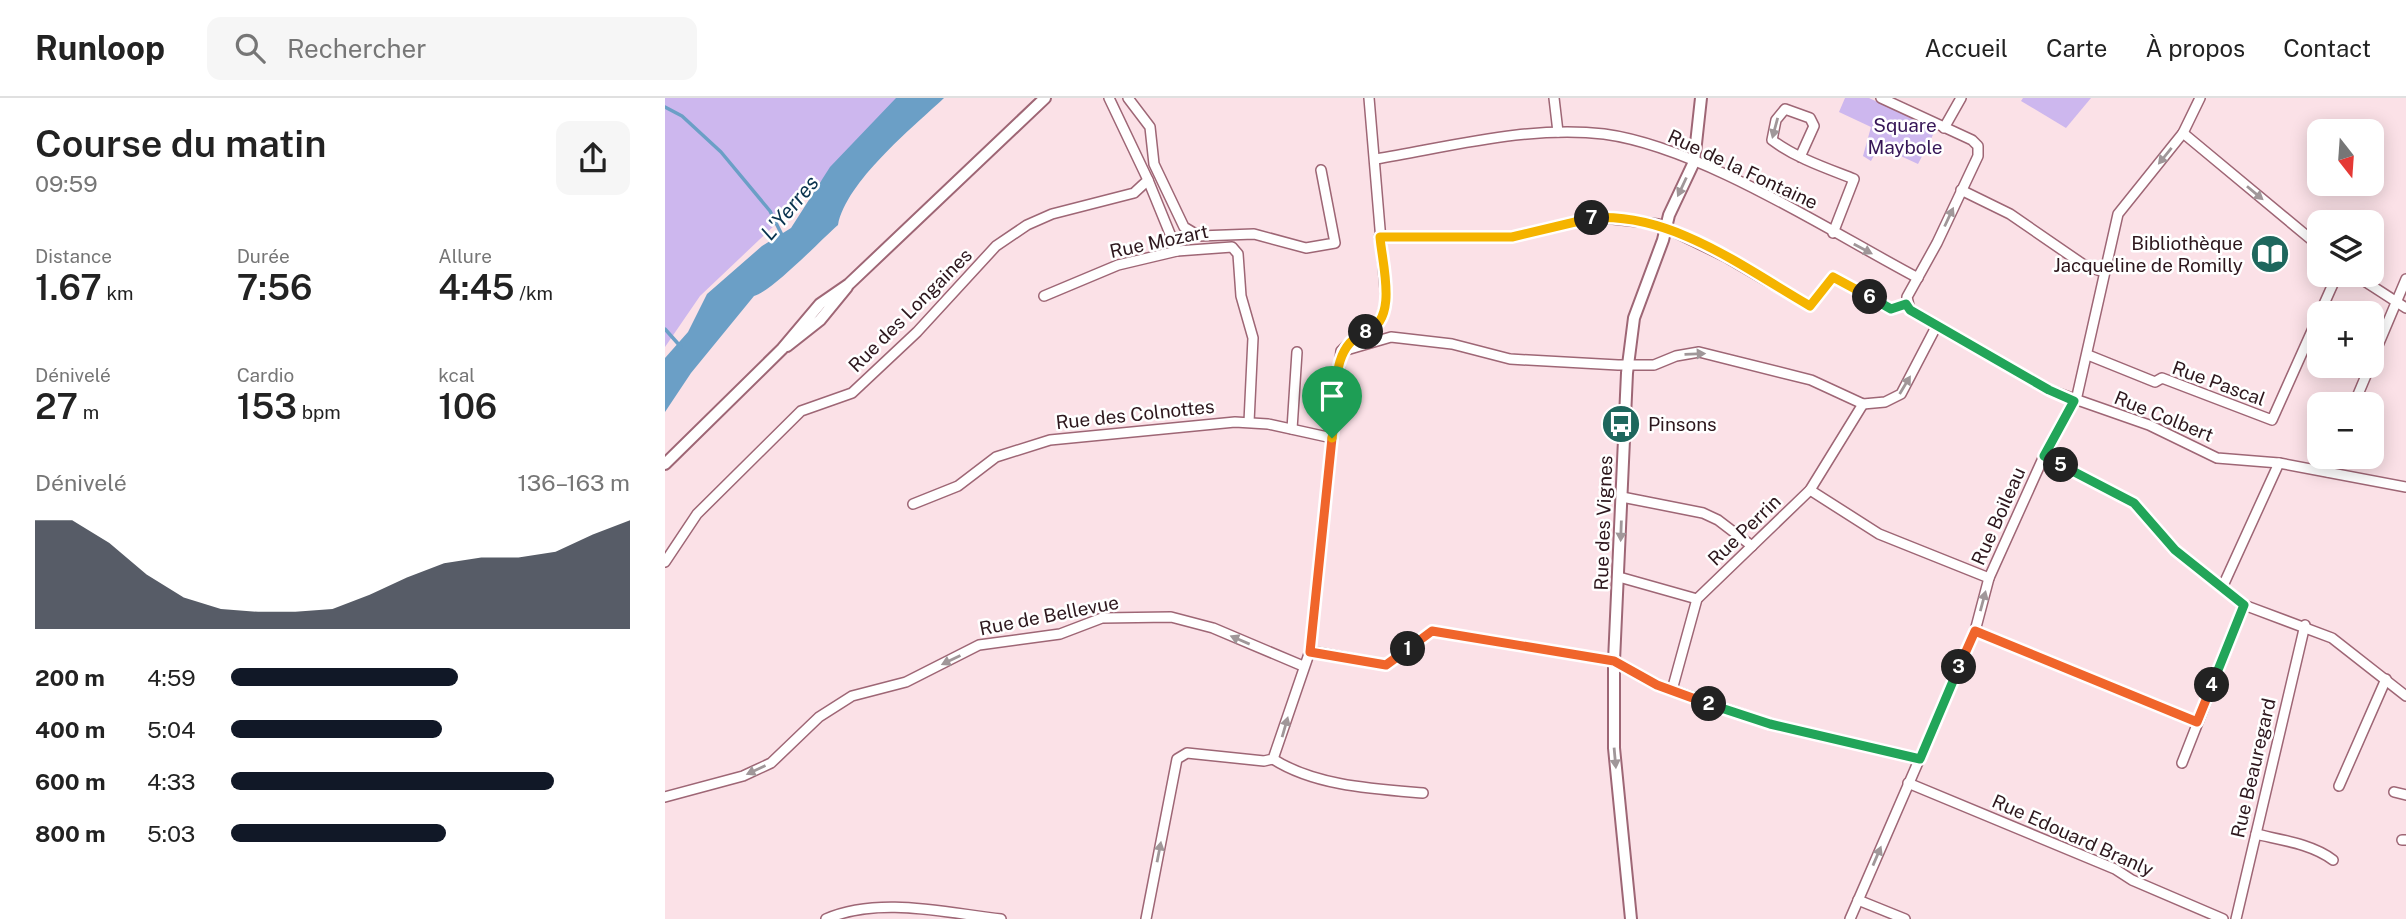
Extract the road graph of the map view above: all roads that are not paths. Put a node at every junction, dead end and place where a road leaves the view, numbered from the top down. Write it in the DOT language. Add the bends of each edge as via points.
graph roads {
  1 [pos="1045,98"];
  2 [pos="1109,98"];
  3 [pos="1128,98"];
  4 [pos="1369,98"];
  5 [pos="1553,98"];
  6 [pos="1701,98"];
  7 [pos="1881,98"];
  8 [pos="1961,98"];
  9 [pos="2200,98"];
  10 [pos="1944,128"];
  11 [pos="1558,132"];
  12 [pos="2183,134"];
  13 [pos="1800,157"];
  14 [pos="1376,159"];
  15 [pos="1694,162"];
  16 [pos="1321,170"];
  17 [pos="1148,180"];
  18 [pos="1961,190"];
  19 [pos="1666,227"];
  20 [pos="1833,233"];
  21 [pos="2307,236"];
  22 [pos="1380,237"];
  23 [pos="1177,251"];
  24 [pos="2104,272"];
  25 [pos="1917,278"];
  26 [pos="2406,279"];
  27 [pos="2372,287"];
  28 [pos="1044,296"];
  29 [pos="2395,303"];
  30 [pos="1906,304"];
  31 [pos="2406,308"];
  32 [pos="1937,325"];
  33 [pos="2384,331"];
  34 [pos="2307,340"];
  35 [pos="1341,351"];
  36 [pos="1297,352"];
  37 [pos="2088,355"];
  38 [pos="1629,365"];
  39 [pos="2074,401"];
  40 [pos="1863,404"];
  41 [pos="1249,422"];
  42 [pos="1292,429"];
  43 [pos="1332,438"];
  44 [pos="2044,456"];
  45 [pos="2279,463"];
  46 [pos="665,464"];
  47 [pos="2329,469"];
  48 [pos="2328,472"];
  49 [pos="2406,487"];
  50 [pos="1810,490"];
  51 [pos="1622,497"];
  52 [pos="913,504"];
  53 [pos="1752,547"];
  54 [pos="665,562"];
  55 [pos="1619,577"];
  56 [pos="1989,578"];
  57 [pos="2222,589"];
  58 [pos="1697,599"];
  59 [pos="2244,605"];
  60 [pos="2305,625"];
  61 [pos="1975,631"];
  62 [pos="1310,652"];
  63 [pos="1614,661"];
  64 [pos="1303,666"];
  65 [pos="2386,679"];
  66 [pos="1672,690"];
  67 [pos="2406,695"];
  68 [pos="2197,722"];
  69 [pos="1273,759"];
  70 [pos="1920,759"];
  71 [pos="2182,763"];
  72 [pos="1908,783"];
  73 [pos="2339,786"];
  74 [pos="2394,792"];
  75 [pos="1423,793"];
  76 [pos="2406,795"];
  77 [pos="665,797"];
  78 [pos="2256,834"];
  79 [pos="2333,860"];
  80 [pos="1858,900"];
  81 [pos="826,919"];
  82 [pos="1001,919"];
  83 [pos="1146,919"];
  84 [pos="1630,919"];
  85 [pos="1850,919"];
  86 [pos="1905,919"];
  87 [pos="2223,919"];
  88 [pos="2236,919"];
  1 -- 46 [label="street" via="849,284 820,304 782,349"];
  2 -- 17 [label="street"];
  3 -- 16 [label="street" via="1150,127 1154,164 1169,201 1184,227 1199,236 1254,234 1306,248 1335,243"];
  4 -- 14 [label="street"];
  5 -- 11 [label="street"];
  6 -- 15 [label="street, Rue des Vignes"];
  7 -- 10 [label="street"];
  8 -- 10 [label="street"];
  9 -- 12 [label="street, Rue Boileau"];
  10 -- 18 [label="street" via="1978,146 1978,156"];
  11 -- 14 [label="street, Rue de la Fontaine"];
  11 -- 15 [label="street, Rue de la Fontaine" via="1642,142"];
  12 -- 21 [label="street, one-way"];
  12 -- 24 [label="street, Rue Boileau, one-way" via="2118,214"];
  13 -- 13 [label="street, one-way" via="1814,126 1810,118 1785,109 1776,120 1772,140"];
  13 -- 20 [label="street" via="1854,179"];
  14 -- 22 [label="street"];
  15 -- 19 [label="street, Rue des Vignes, one-way"];
  15 -- 20 [label="street, Rue de la Fontaine"];
  17 -- 23 [label="street"];
  17 -- 54 [label="street, Rue des Longaines" via="1134,193 1052,214 996,246 917,332 852,393 801,411 697,514"];
  18 -- 24 [label="street" via="2010,214 2084,265"];
  25 -- 18 [label="street, one-way"];
  19 -- 22 [label="street" via="1595,217 1512,237"];
  19 -- 30 [label="street" via="1810,306 1833,277 1891,309"];
  19 -- 38 [label="street, Rue des Vignes" via="1634,318"];
  20 -- 25 [label="street, Rue de la Fontaine, one-way"];
  22 -- 35 [label="street" via="1386,300 1383,317 1375,329 1355,336"];
  23 -- 28 [label="street, Rue Mozart" via="1118,265"];
  23 -- 41 [label="street, Rue Mozart" via="1228,246 1238,254 1241,296 1253,338"];
  24 -- 37 [label="street, Rue Boileau"];
  25 -- 30 [label="street"];
  26 -- 29 [label="street"];
  27 -- 29 [label="street"];
  29 -- 31 [label="street"];
  29 -- 33 [label="street"];
  30 -- 32 [label="street, Rue Colbert"];
  32 -- 39 [label="street, Rue Colbert"];
  40 -- 32 [label="street, one-way" via="1885,402 1901,394"];
  34 -- 37 [label="street, Rue Pascal" via="2271,420"];
  35 -- 38 [label="street" via="1391,337 1452,344 1510,359"];
  35 -- 43 [label="street"];
  36 -- 42 [label="street"];
  37 -- 39 [label="street, Rue Boileau"];
  38 -- 40 [label="street, one-way" via="1654,365 1699,352 1811,380"];
  38 -- 51 [label="street, Rue des Vignes"];
  39 -- 44 [label="street, Rue Boileau"];
  39 -- 45 [label="street, Rue Colbert" via="2149,425 2217,458"];
  40 -- 50 [label="street, Rue Perrin"];
  41 -- 42 [label="street, Rue des Colnottes"];
  41 -- 52 [label="street, Rue des Colnottes" via="1050,440 996,457 958,485"];
  42 -- 43 [label="street, Rue des Colnottes"];
  43 -- 62 [label="street"];
  44 -- 56 [label="street, Rue Boileau"];
  44 -- 57 [label="street" via="2134,503 2175,550"];
  45 -- 48 [label="street, Rue Colbert"];
  45 -- 57 [label="street"];
  47 -- 48 [label="street"];
  48 -- 49 [label="street, Rue Colbert"];
  50 -- 53 [label="street, Rue Perrin"];
  50 -- 56 [label="street" via="1879,534"];
  51 -- 53 [label="street" via="1703,513"];
  51 -- 55 [label="street, Rue des Vignes, one-way"];
  53 -- 58 [label="street, Rue Perrin"];
  55 -- 58 [label="street"];
  55 -- 63 [label="street, Rue des Vignes"];
  61 -- 56 [label="street, Rue Boileau, one-way"];
  57 -- 59 [label="street"];
  58 -- 66 [label="street"];
  59 -- 60 [label="street"];
  59 -- 68 [label="street"];
  60 -- 65 [label="street" via="2354,652"];
  60 -- 78 [label="street, Rue Beauregard"];
  61 -- 68 [label="street"];
  61 -- 70 [label="street, Rue Boileau"];
  62 -- 63 [label="street" via="1386,665 1432,631"];
  62 -- 64 [label="street"];
  63 -- 66 [label="street"];
  63 -- 84 [label="street, Rue des Vignes, one-way" via="1613,748"];
  69 -- 64 [label="street, one-way"];
  64 -- 77 [label="street, Rue de Bellevue, one-way" via="1213,628 1171,617 1102,618 1060,634 979,645 906,682 852,696 818,717 771,762 743,776"];
  65 -- 67 [label="street"];
  65 -- 73 [label="street"];
  66 -- 70 [label="street" via="1770,724"];
  68 -- 71 [label="street"];
  69 -- 75 [label="street" via="1339,783"];
  83 -- 69 [label="street, one-way" via="1177,759 1187,752"];
  70 -- 72 [label="street, Rue Boileau"];
  80 -- 72 [label="street, Rue Boileau, one-way"];
  72 -- 87 [label="street, Rue Edouard Branly"];
  74 -- 76 [label="street"];
  78 -- 79 [label="street" via="2291,842"];
  78 -- 88 [label="street, Rue Beauregard"];
  80 -- 85 [label="street, Rue Boileau"];
  80 -- 86 [label="street"];
  81 -- 82 [label="street" via="859,909 890,908"];
}
